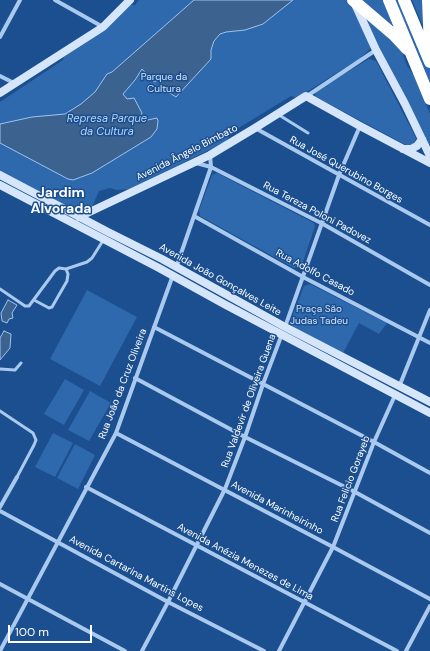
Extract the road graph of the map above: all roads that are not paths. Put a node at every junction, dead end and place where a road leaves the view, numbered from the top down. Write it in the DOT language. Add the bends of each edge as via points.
graph roads {
  1 [pos="20,0"];
  2 [pos="55,0"];
  3 [pos="130,0"];
  4 [pos="353,0"];
  5 [pos="389,0"];
  6 [pos="404,0"];
  7 [pos="428,0"];
  8 [pos="103,26"];
  9 [pos="0,37"];
  10 [pos="430,48"];
  11 [pos="376,50"];
  12 [pos="414,58"];
  13 [pos="430,62"];
  14 [pos="0,76"];
  15 [pos="14,83"];
  16 [pos="0,93"];
  17 [pos="306,96"];
  18 [pos="430,99"];
  19 [pos="277,114"];
  20 [pos="360,126"];
  21 [pos="255,128"];
  22 [pos="308,133"];
  23 [pos="422,139"];
  24 [pos="401,148"];
  25 [pos="210,155"];
  26 [pos="430,156"];
  27 [pos="194,162"];
  28 [pos="430,163"];
  29 [pos="211,167"];
  30 [pos="0,175"];
  31 [pos="340,175"];
  32 [pos="0,185"];
  33 [pos="94,211"];
  34 [pos="194,216"];
  35 [pos="79,217"];
  36 [pos="92,224"];
  37 [pos="323,224"];
  38 [pos="430,225"];
  39 [pos="106,236"];
  40 [pos="162,259"];
  41 [pos="176,267"];
  42 [pos="159,268"];
  43 [pos="66,269"];
  44 [pos="173,276"];
  45 [pos="303,276"];
  46 [pos="430,285"];
  47 [pos="0,290"];
  48 [pos="34,300"];
  49 [pos="226,300"];
  50 [pos="430,310"];
  51 [pos="154,327"];
  52 [pos="284,330"];
  53 [pos="419,337"];
  54 [pos="430,343"];
  55 [pos="339,359"];
  56 [pos="21,363"];
  57 [pos="0,369"];
  58 [pos="135,378"];
  59 [pos="263,384"];
  60 [pos="400,386"];
  61 [pos="395,394"];
  62 [pos="430,402"];
  63 [pos="0,411"];
  64 [pos="430,413"];
  65 [pos="116,433"];
  66 [pos="246,437"];
  67 [pos="374,442"];
  68 [pos="430,473"];
  69 [pos="17,477"];
  70 [pos="86,487"];
  71 [pos="225,489"];
  72 [pos="355,492"];
  73 [pos="0,507"];
  74 [pos="0,511"];
  75 [pos="430,533"];
  76 [pos="58,541"];
  77 [pos="196,546"];
  78 [pos="333,547"];
  79 [pos="0,584"];
  80 [pos="27,598"];
  81 [pos="430,600"];
  82 [pos="168,602"];
  83 [pos="305,603"];
  84 [pos="430,606"];
  85 [pos="0,651"];
  86 [pos="125,651"];
  87 [pos="142,651"];
  88 [pos="264,651"];
  89 [pos="279,651"];
  90 [pos="397,651"];
  91 [pos="406,651"];
  1 -- 9 [label="street"];
  2 -- 8 [label="street"];
  3 -- 8 [label="main road"];
  4 -- 11 [label="main road"];
  4 -- 12 [label="highway" via="394,35"];
  5 -- 12 [label="highway"];
  6 -- 13 [label="highway"];
  7 -- 10 [label="highway"];
  8 -- 15 [label="main road"];
  11 -- 17 [label="street, Avenida Ângelo Bimbato"];
  11 -- 23 [label="main road"];
  12 -- 18 [label="highway"];
  14 -- 15 [label="street"];
  15 -- 16 [label="main road"];
  17 -- 19 [label="main road, Avenida Ângelo Bimbato"];
  17 -- 20 [label="main road"];
  19 -- 21 [label="main road, Avenida Ângelo Bimbato"];
  19 -- 22 [label="lane"];
  20 -- 24 [label="main road"];
  20 -- 31 [label="street, Rua Valdevir de Oliveira Guena"];
  21 -- 25 [label="main road, Avenida Ângelo Bimbato"];
  21 -- 31 [label="street, Rua José Querubino Borges"];
  23 -- 24 [label="main road" via="414,148"];
  23 -- 26 [label="main road"];
  24 -- 28 [label="main road"];
  25 -- 27 [label="main road, Avenida Ângelo Bimbato"];
  25 -- 29 [label="street, Rua João da Cruz Oliveira"];
  27 -- 29 [label="street, Rua Tereza Poloni Padovez"];
  27 -- 33 [label="main road, Avenida Ângelo Bimbato"];
  29 -- 34 [label="street, Rua João da Cruz Oliveira"];
  29 -- 37 [label="street, Rua Tereza Poloni Padovez"];
  30 -- 35 [label="main road, Avenida João Gonçalves Leite"];
  31 -- 37 [label="street, Rua Valdevir de Oliveira Guena"];
  31 -- 38 [label="street, Rua José Querubino Borges"];
  32 -- 39 [label="main road, Avenida João Gonçalves Leite"];
  33 -- 35 [label="main road, Avenida Ângelo Bimbato"];
  33 -- 36 [label="main road"];
  34 -- 41 [label="street, Rua João da Cruz Oliveira"];
  34 -- 45 [label="street, Rua Adolfo Casado"];
  35 -- 36 [label="main road, Avenida João Gonçalves Leite"];
  36 -- 39 [label="main road, Avenida João Gonçalves Leite"];
  37 -- 45 [label="street, Rua Valdevir de Oliveira Guena"];
  37 -- 46 [label="street, Rua Tereza Poloni Padovez"];
  39 -- 40 [label="main road, Avenida João Gonçalves Leite"];
  39 -- 42 [label="main road, Avenida João Gonçalves Leite"];
  39 -- 43 [label="lane" via="92,258"];
  40 -- 41 [label="main road, Avenida João Gonçalves Leite"];
  40 -- 42 [label="main road"];
  41 -- 44 [label="street, Rua João da Cruz Oliveira"];
  41 -- 49 [label="main road, Avenida João Gonçalves Leite"];
  42 -- 44 [label="main road, Avenida João Gonçalves Leite"];
  43 -- 48 [label="lane" via="59,268 55,271"];
  43 -- 48 [label="lane" via="66,281 52,307 49,308"];
  44 -- 49 [label="main road, Avenida João Gonçalves Leite"];
  44 -- 51 [label="street, Rua João da Cruz Oliveira"];
  45 -- 52 [label="street, Rua Valdevir de Oliveira Guena"];
  45 -- 53 [label="street, Rua Adolfo Casado"];
  47 -- 48 [label="lane" via="28,307"];
  49 -- 52 [label="main road, Avenida João Gonçalves Leite"];
  50 -- 53 [label="street, Rua Felicio Gorayeb"];
  51 -- 58 [label="street, Rua João da Cruz Oliveira"];
  51 -- 59 [label="street"];
  52 -- 55 [label="main road, Avenida João Gonçalves Leite"];
  52 -- 59 [label="street, Rua Valdevir de Oliveira Guena"];
  53 -- 54 [label="street, Rua Adolfo Casado"];
  53 -- 60 [label="street, Rua Felicio Gorayeb"];
  55 -- 60 [label="main road, Avenida João Gonçalves Leite"];
  55 -- 61 [label="main road, Avenida João Gonçalves Leite"];
  56 -- 57 [label="lane" via="15,370"];
  58 -- 65 [label="street, Rua João da Cruz Oliveira"];
  58 -- 66 [label="street"];
  59 -- 66 [label="street, Rua Valdevir de Oliveira Guena"];
  59 -- 67 [label="street"];
  60 -- 61 [label="street, Rua Felicio Gorayeb"];
  60 -- 62 [label="main road, Avenida João Gonçalves Leite"];
  61 -- 64 [label="main road, Avenida João Gonçalves Leite"];
  61 -- 67 [label="street, Rua Felicio Gorayeb"];
  63 -- 69 [label="lane" via="33,433 36,440"];
  65 -- 70 [label="street, Rua João da Cruz Oliveira"];
  65 -- 71 [label="street, Avenida Marinheirinho"];
  66 -- 71 [label="street, Rua Valdevir de Oliveira Guena"];
  66 -- 72 [label="street"];
  67 -- 68 [label="street"];
  67 -- 72 [label="street, Rua Felicio Gorayeb"];
  69 -- 73 [label="street"];
  70 -- 76 [label="street, Rua João da Cruz Oliveira"];
  70 -- 77 [label="street, Avenida Anézia Menezes de Lima"];
  71 -- 77 [label="street, Rua Valdevir de Oliveira Guena"];
  71 -- 78 [label="street, Avenida Marinheirinho"];
  72 -- 75 [label="street"];
  72 -- 78 [label="street, Rua Felicio Gorayeb"];
  74 -- 76 [label="street, Avenida Cartarina Martins Lopes"];
  76 -- 80 [label="street, Rua João da Cruz Oliveira"];
  76 -- 82 [label="street, Avenida Cartarina Martins Lopes"];
  77 -- 82 [label="street, Rua Valdevir de Oliveira Guena"];
  77 -- 83 [label="street, Avenida Anézia Menezes de Lima"];
  78 -- 81 [label="street, Avenida Marinheirinho"];
  78 -- 83 [label="street, Rua Felicio Gorayeb"];
  79 -- 80 [label="street"];
  80 -- 85 [label="street, Rua João da Cruz Oliveira"];
  80 -- 86 [label="street"];
  82 -- 87 [label="street, Rua Valdevir de Oliveira Guena"];
  82 -- 88 [label="street, Avenida Cartarina Martins Lopes"];
  83 -- 89 [label="street, Rua Felicio Gorayeb"];
  83 -- 90 [label="street, Avenida Anézia Menezes de Lima"];
  84 -- 91 [label="street"];
}
